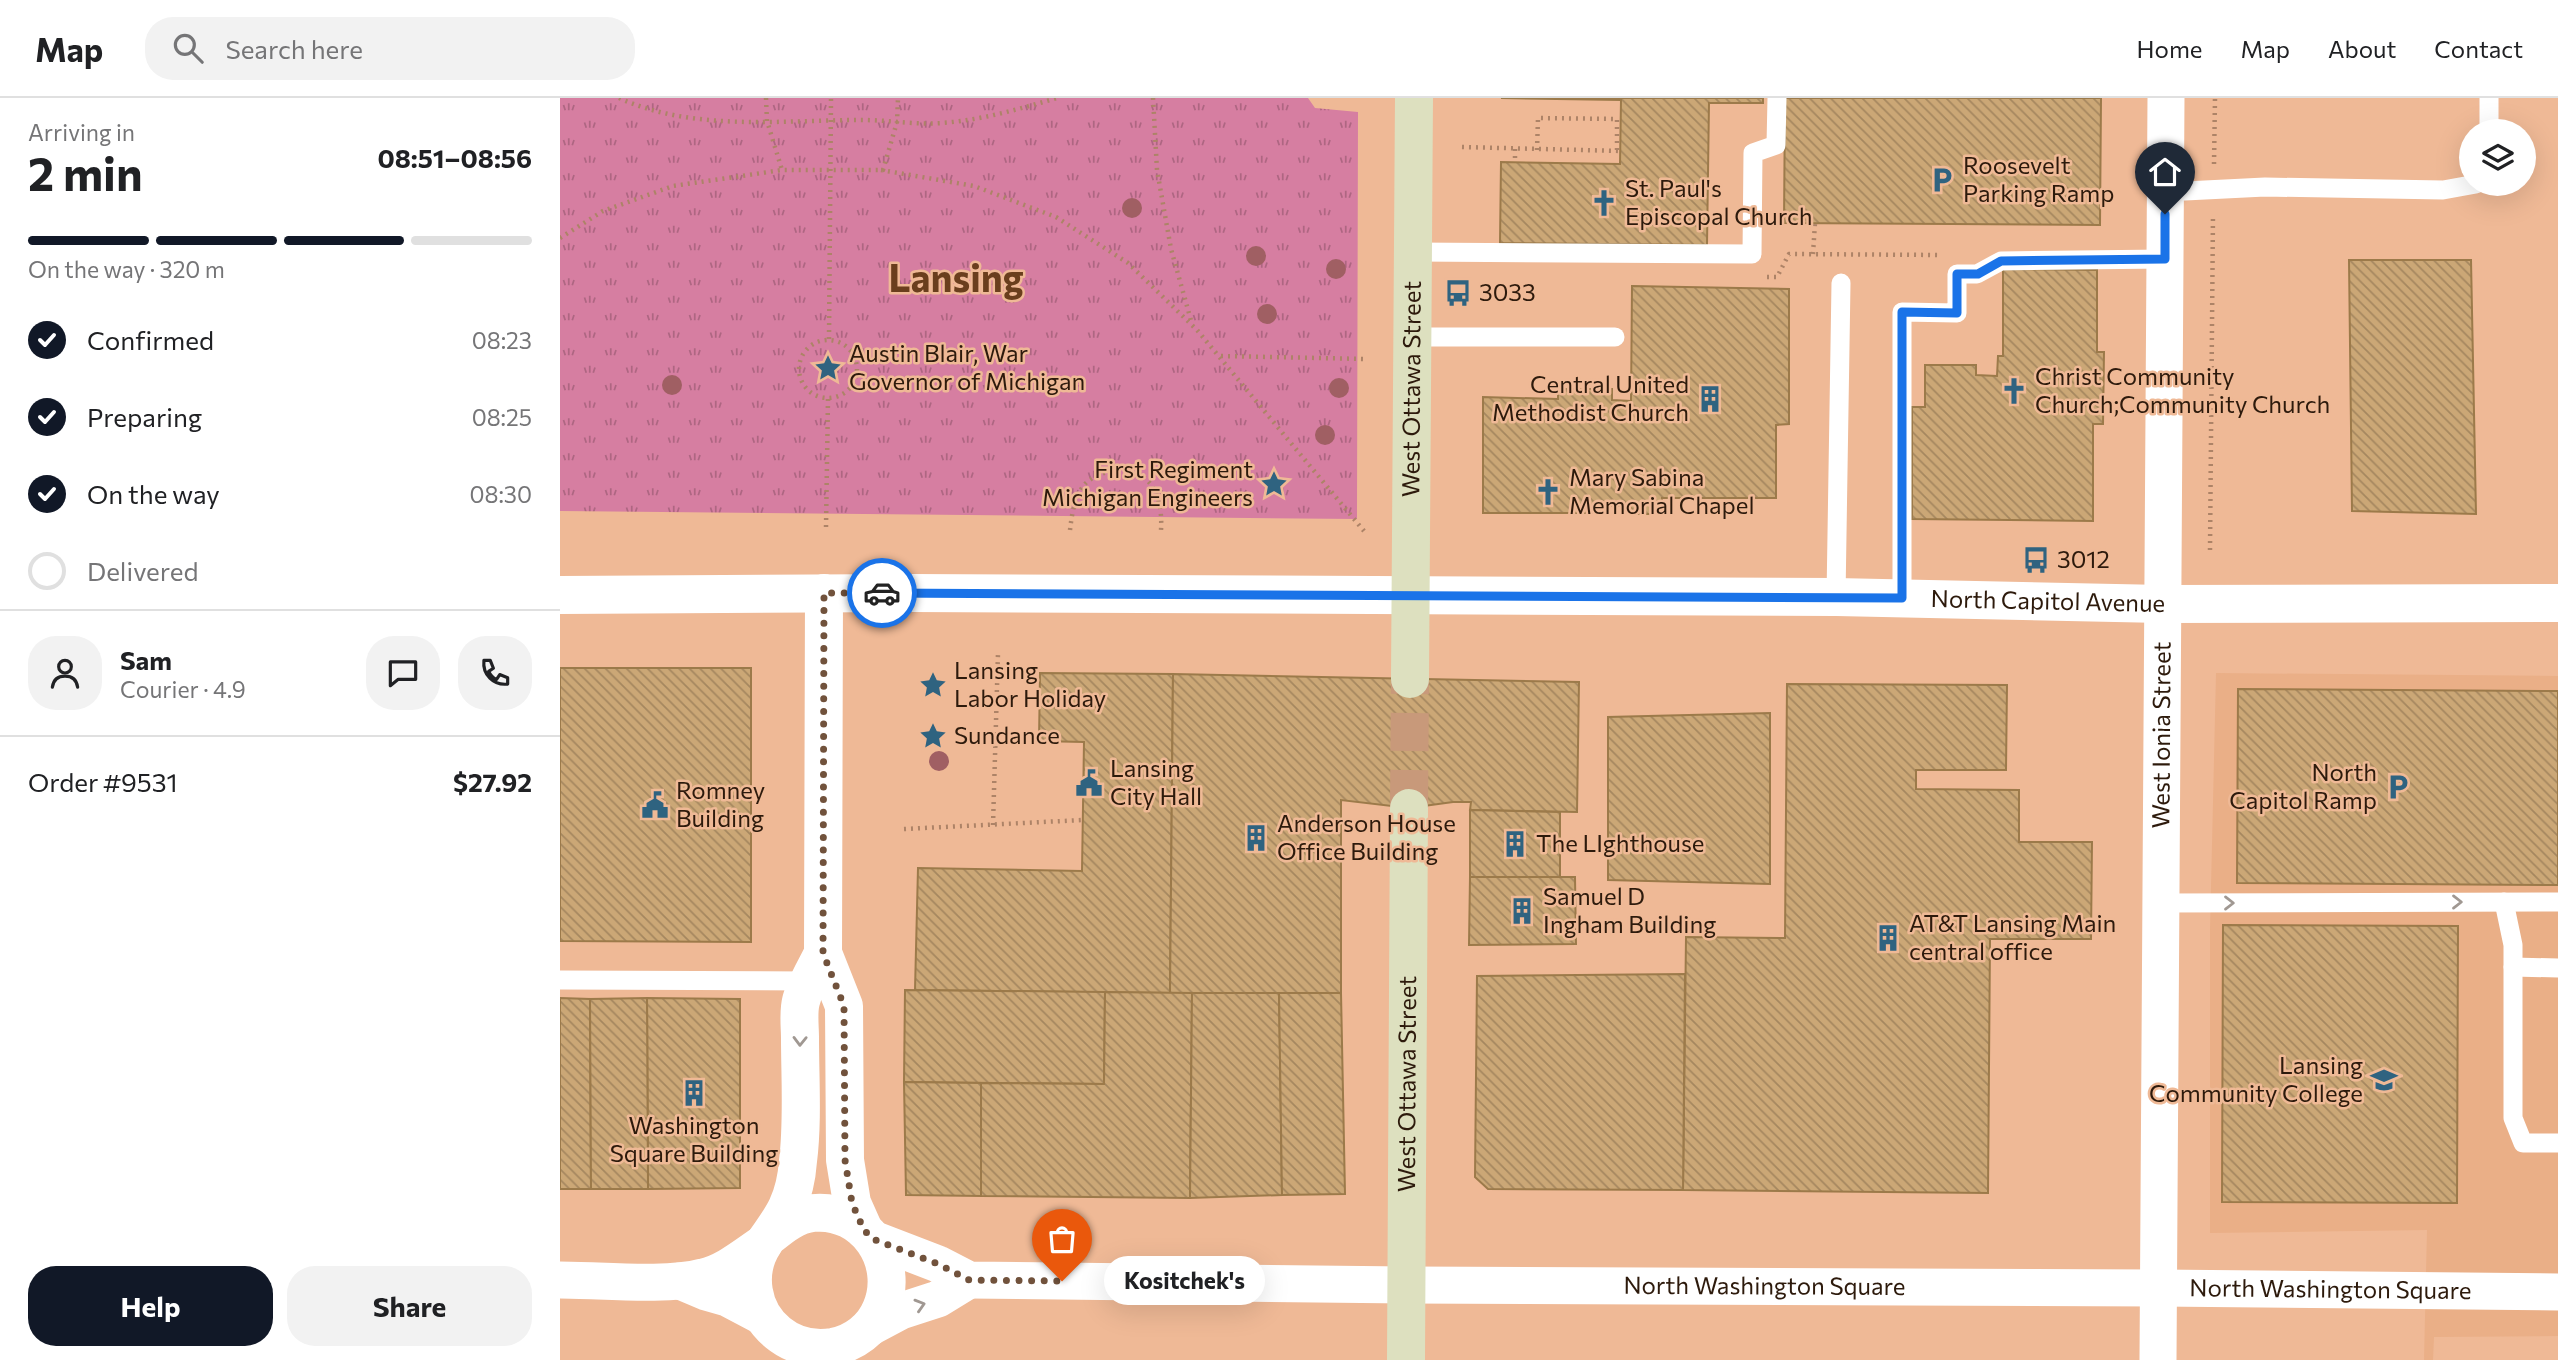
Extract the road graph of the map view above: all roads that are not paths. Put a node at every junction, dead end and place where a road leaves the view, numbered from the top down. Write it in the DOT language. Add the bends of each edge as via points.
graph roads {
  1 [pos="1777,98"];
  2 [pos="2166,98"];
  3 [pos="2489,98"];
  4 [pos="1408,104"];
  5 [pos="2489,119"];
  6 [pos="2459,187"];
  7 [pos="2165,192"];
  8 [pos="1413,253"];
  9 [pos="2165,259"];
  10 [pos="1841,283"];
  11 [pos="1412,337"];
  12 [pos="1615,337"];
  13 [pos="824,593"];
  14 [pos="560,595"];
  15 [pos="1410,596"];
  16 [pos="1836,597"];
  17 [pos="1902,598"];
  18 [pos="2558,603"];
  19 [pos="2162,604"];
  20 [pos="1410,679"];
  21 [pos="1409,808"];
  22 [pos="2504,902"];
  23 [pos="2558,902"];
  24 [pos="2161,903"];
  25 [pos="817,967"];
  26 [pos="2513,967"];
  27 [pos="2558,968"];
  28 [pos="560,980"];
  29 [pos="2558,1143"];
  30 [pos="869,1235"];
  31 [pos="768,1238"];
  32 [pos="560,1280"];
  33 [pos="969,1280"];
  34 [pos="680,1281"];
  35 [pos="1406,1285"];
  36 [pos="2159,1288"];
  37 [pos="2558,1292"];
  38 [pos="780,1338"];
  39 [pos="861,1341"];
  40 [pos="1406,1360"];
  41 [pos="2158,1360"];
  1 -- 8 [label="lane" via="1776,145 1753,153 1752,254"];
  2 -- 7 [label="street, West Ionia Street"];
  3 -- 5 [label="lane"];
  4 -- 8 [label="main road, West Ottawa Street"];
  6 -- 7 [label="lane"];
  7 -- 9 [label="street, West Ionia Street"];
  8 -- 11 [label="main road, West Ottawa Street"];
  9 -- 17 [label="lane" via="2001,261 1978,274 1957,274 1957,313 1902,312"];
  9 -- 19 [label="street, West Ionia Street"];
  10 -- 16 [label="lane"];
  11 -- 12 [label="lane"];
  11 -- 15 [label="main road, West Ottawa Street"];
  13 -- 14 [label="street, North Capitol Avenue"];
  13 -- 15 [label="street, North Capitol Avenue"];
  13 -- 25 [label="street"];
  15 -- 16 [label="street, North Capitol Avenue"];
  15 -- 20 [label="main road, West Ottawa Street"];
  16 -- 17 [label="street, North Capitol Avenue"];
  17 -- 19 [label="street, North Capitol Avenue"];
  18 -- 19 [label="street, North Capitol Avenue"];
  19 -- 24 [label="street, West Ionia Street"];
  21 -- 35 [label="main road, West Ottawa Street"];
  22 -- 23 [label="lane"];
  24 -- 22 [label="lane, one-way"];
  22 -- 26 [label="lane"];
  24 -- 36 [label="street, West Ionia Street"];
  25 -- 28 [label="lane"];
  25 -- 30 [label="street" via="844,1006 845,1160 852,1203"];
  25 -- 31 [label="street, one-way" via="801,1002 798,1161 788,1206"];
  26 -- 27 [label="lane"];
  26 -- 29 [label="lane" via="2513,1118 2523,1143"];
  30 -- 31 [label="street" via="835,1214 812,1213 789,1220"];
  30 -- 33 [label="street"];
  30 -- 39 [label="street" via="883,1256 887,1294"];
  31 -- 34 [label="street" via="727,1267"];
  31 -- 38 [label="street" via="752,1279 755,1299"];
  32 -- 34 [label="street"];
  33 -- 35 [label="street, North Washington Square"];
  39 -- 33 [label="street, one-way" via="901,1311 938,1300"];
  34 -- 38 [label="street" via="727,1298"];
  35 -- 36 [label="street, North Washington Square"];
  35 -- 40 [label="main road, West Ottawa Street"];
  36 -- 37 [label="street, North Washington Square"];
  36 -- 41 [label="street, West Ionia Street"];
  38 -- 39 [label="street" via="822,1349"];
}
